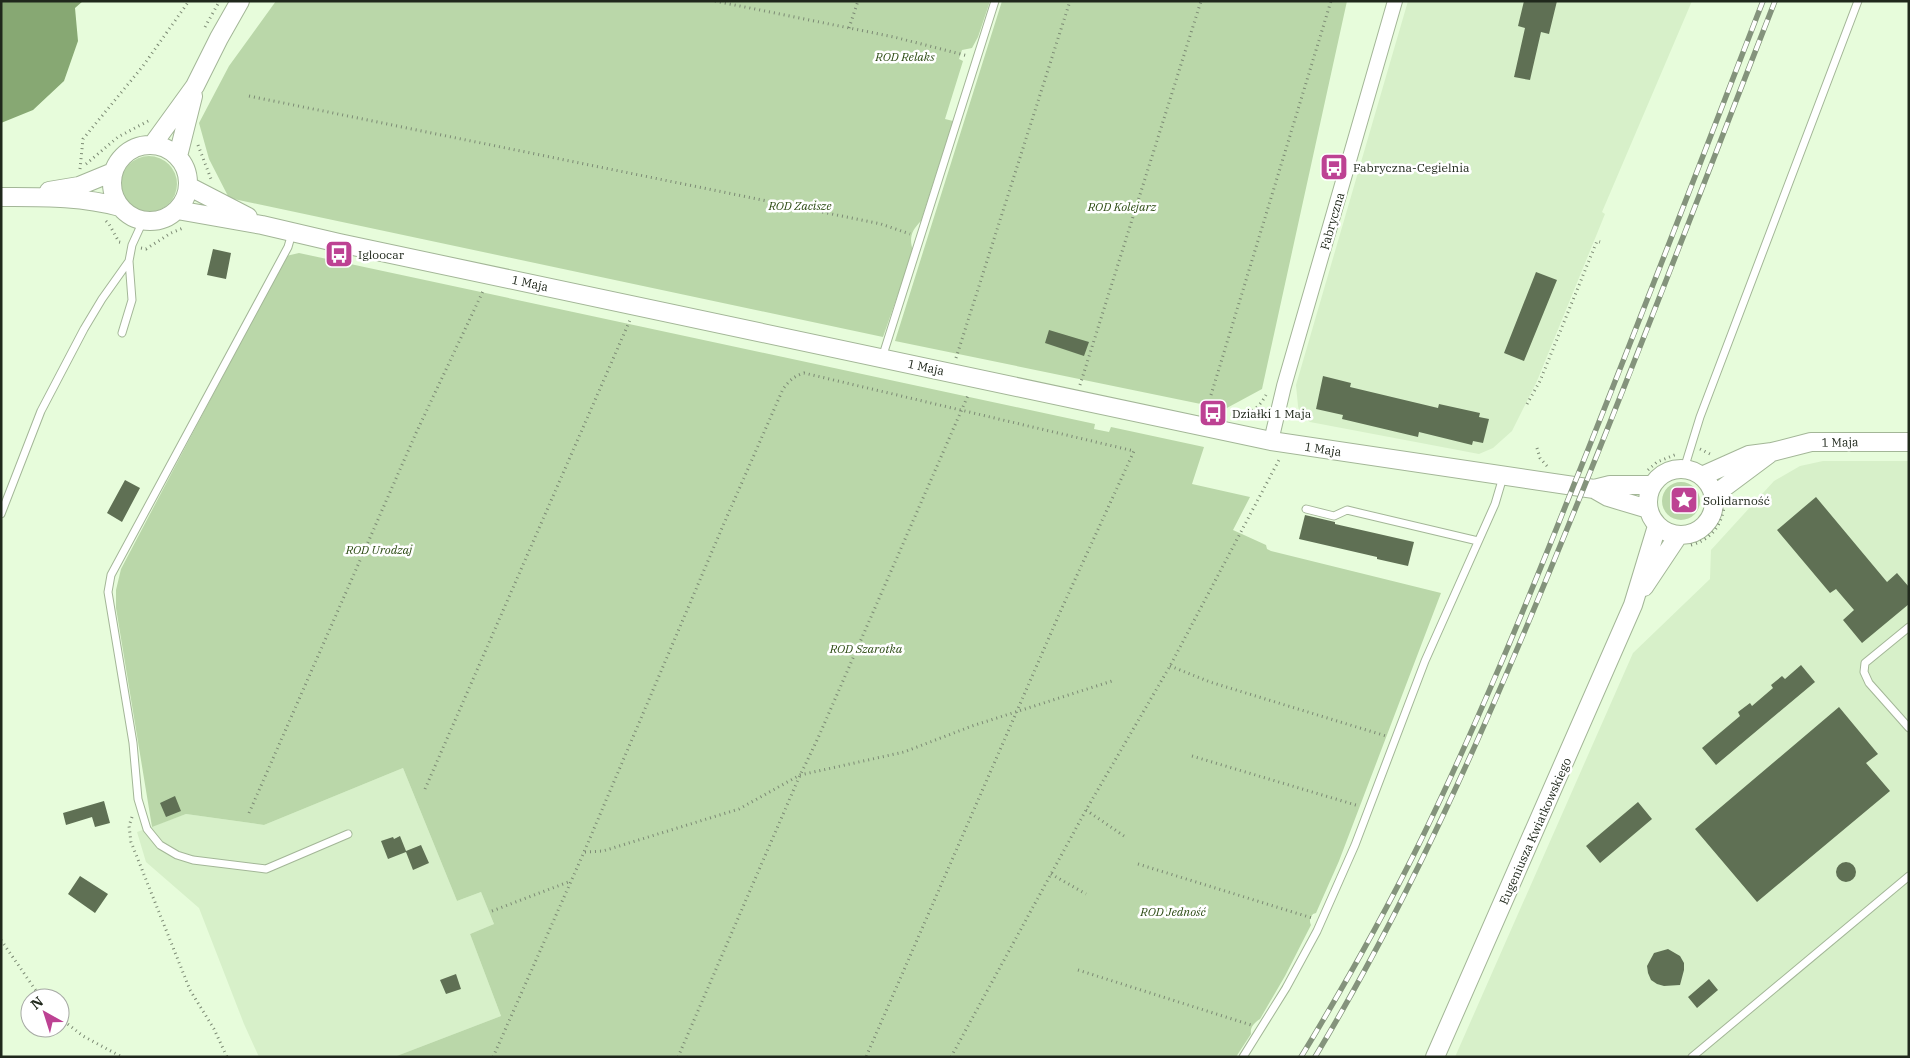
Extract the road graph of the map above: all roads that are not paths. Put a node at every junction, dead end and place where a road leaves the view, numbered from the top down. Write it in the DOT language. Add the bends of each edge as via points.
graph roads {
  1 [pos="240,1"];
  2 [pos="994,1"];
  3 [pos="1395,1"];
  4 [pos="1858,1"];
  5 [pos="195,86"];
  6 [pos="153,144"];
  7 [pos="178,156"];
  8 [pos="113,172"];
  9 [pos="188,186"];
  10 [pos="10,197"];
  11 [pos="120,207"];
  12 [pos="177,210"];
  13 [pos="143,220"];
  14 [pos="262,225"];
  15 [pos="292,232"];
  16 [pos="128,261"];
  17 [pos="122,333"];
  18 [pos="882,358"];
  19 [pos="1909,442"];
  20 [pos="1279,443"];
  21 [pos="1772,452"];
  22 [pos="1684,469"];
  23 [pos="1702,476"];
  24 [pos="1503,477"];
  25 [pos="1652,485"];
  26 [pos="1594,489"];
  27 [pos="1720,499"];
  28 [pos="1306,509"];
  29 [pos="1648,509"];
  30 [pos="1,514"];
  31 [pos="1657,526"];
  32 [pos="1478,541"];
  33 [pos="1683,541"];
  34 [pos="1633,604"];
  35 [pos="1909,627"];
  36 [pos="1909,728"];
  37 [pos="348,834"];
  38 [pos="1909,876"];
  39 [pos="1243,1057"];
  40 [pos="1434,1057"];
  41 [pos="1692,1057"];
  1 -- 5 [label="street"];
  2 -- 18 [label="lane"];
  3 -- 20 [label="street, Fabryczna" via="1284,386"];
  4 -- 22 [label="lane" via="1700,417"];
  5 -- 6 [label="street"];
  5 -- 7 [label="street"];
  6 -- 7 [label="street"];
  6 -- 8 [label="street" via="128,151"];
  7 -- 9 [label="street" via="188,175"];
  8 -- 10 [label="street" via="79,186"];
  8 -- 11 [label="street" via="112,187"];
  9 -- 12 [label="street" via="185,199"];
  9 -- 14 [label="street, 1 Maja"];
  10 -- 11 [label="street" via="80,200"];
  11 -- 13 [label="street" via="134,218"];
  12 -- 13 [label="street" via="162,219"];
  12 -- 14 [label="street, 1 Maja"];
  13 -- 16 [label="lane"];
  14 -- 15 [label="street, 1 Maja"];
  15 -- 18 [label="street, 1 Maja"];
  15 -- 37 [label="lane" via="288,247 111,575 108,592 133,743 138,799 146,828 160,844 193,860 266,869"];
  16 -- 17 [label="lane" via="132,300"];
  16 -- 30 [label="lane" via="62,368"];
  18 -- 20 [label="street, 1 Maja"];
  19 -- 21 [label="street, 1 Maja" via="1811,442"];
  20 -- 24 [label="street, 1 Maja"];
  21 -- 23 [label="street, 1 Maja" via="1749,455"];
  21 -- 27 [label="street, 1 Maja"];
  22 -- 23 [label="street"];
  22 -- 25 [label="street" via="1671,470"];
  23 -- 27 [label="street"];
  24 -- 26 [label="street, 1 Maja"];
  24 -- 32 [label="lane"];
  25 -- 26 [label="street, 1 Maja" via="1610,485"];
  25 -- 29 [label="street" via="1648,493"];
  26 -- 29 [label="street, 1 Maja" via="1608,497"];
  27 -- 33 [label="street" via="1706,524"];
  28 -- 32 [label="lane" via="1334,516 1347,510"];
  29 -- 31 [label="street"];
  31 -- 33 [label="street"];
  31 -- 34 [label="street, Eugeniusza Kwiatkowskiego"];
  32 -- 39 [label="lane" via="1425,662 1369,810 1321,921 1302,960"];
  33 -- 34 [label="street, Eugeniusza Kwiatkowskiego"];
  34 -- 40 [label="street, Eugeniusza Kwiatkowskiego"];
  35 -- 36 [label="lane" via="1865,663 1864,672 1869,683"];
  38 -- 41 [label="lane"];
}
